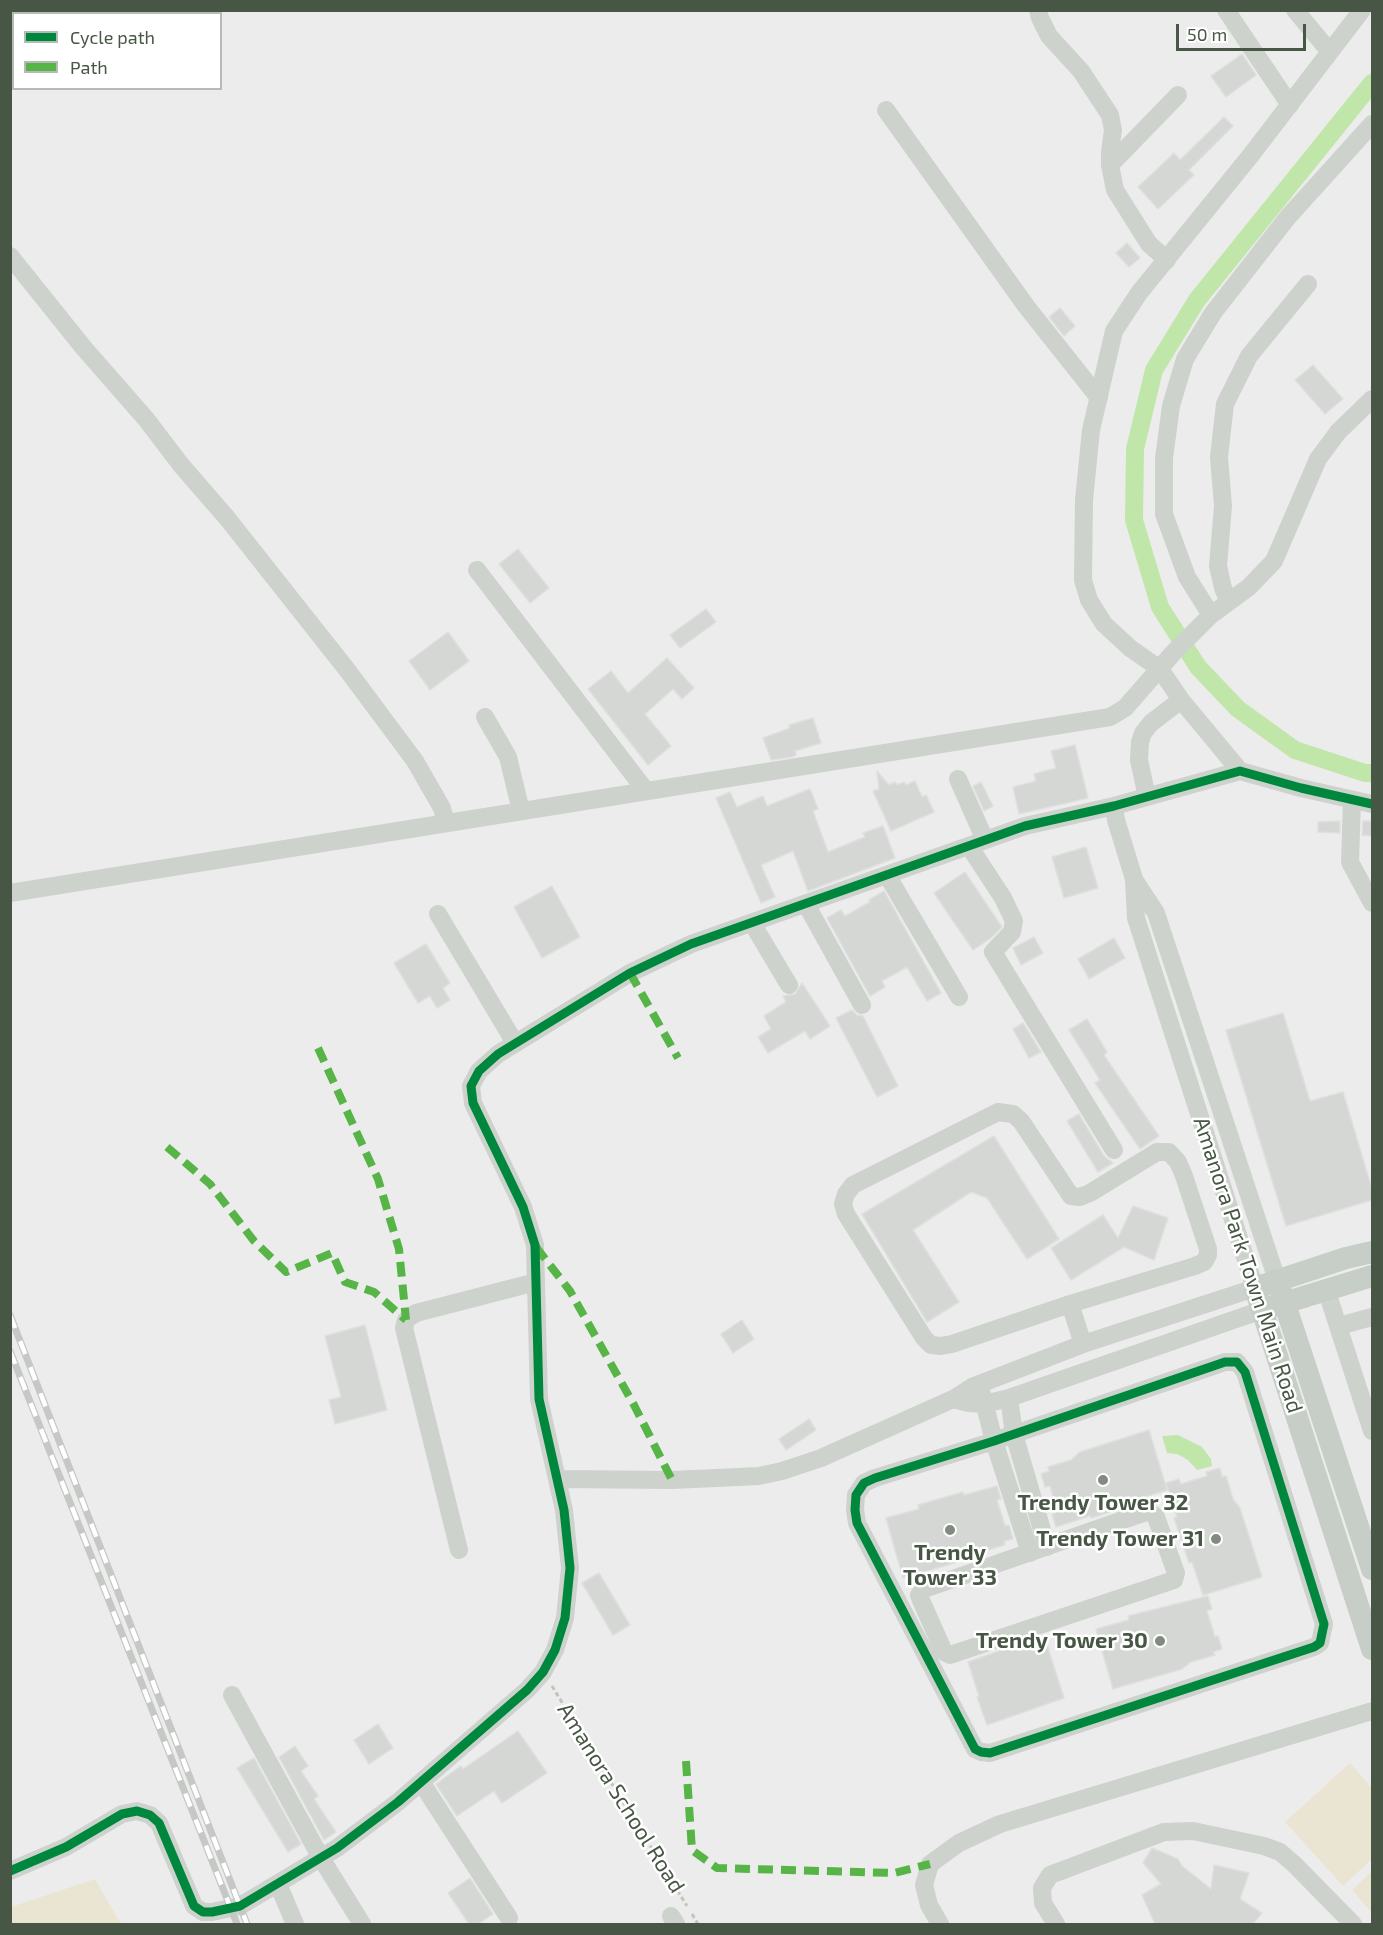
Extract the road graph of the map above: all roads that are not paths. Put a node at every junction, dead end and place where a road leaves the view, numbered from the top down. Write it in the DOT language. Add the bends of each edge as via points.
graph roads {
  1 [pos="1038,10"];
  2 [pos="1226,10"];
  3 [pos="1296,10"];
  4 [pos="1362,10"];
  5 [pos="1330,52"];
  6 [pos="1178,95"];
  7 [pos="1290,105"];
  8 [pos="886,110"];
  9 [pos="1372,124"];
  10 [pos="1110,165"];
  11 [pos="10,256"];
  12 [pos="1167,260"];
  13 [pos="1308,284"];
  14 [pos="1099,398"];
  15 [pos="1372,399"];
  16 [pos="477,570"];
  17 [pos="1229,602"];
  18 [pos="1211,615"];
  19 [pos="1160,669"];
  20 [pos="1181,700"];
  21 [pos="484,717"];
  22 [pos="1240,771"];
  23 [pos="958,779"];
  24 [pos="646,791"];
  25 [pos="1147,797"];
  26 [pos="1352,800"];
  27 [pos="1372,804"];
  28 [pos="1114,806"];
  29 [pos="521,811"];
  30 [pos="446,823"];
  31 [pos="977,843"];
  32 [pos="887,875"];
  33 [pos="1134,879"];
  34 [pos="10,894"];
  35 [pos="1372,903"];
  36 [pos="806,904"];
  37 [pos="438,914"];
  38 [pos="752,923"];
  39 [pos="789,985"];
  40 [pos="958,997"];
  41 [pos="862,1005"];
  42 [pos="1197,1036"];
  43 [pos="515,1043"];
  44 [pos="1176,1043"];
  45 [pos="1114,1149"];
  46 [pos="1372,1252"];
  47 [pos="1372,1276"];
  48 [pos="1277,1280"];
  49 [pos="536,1282"];
  50 [pos="1255,1288"];
  51 [pos="1326,1289"];
  52 [pos="1285,1303"];
  53 [pos="1070,1304"];
  54 [pos="1262,1310"];
  55 [pos="1372,1317"];
  56 [pos="1339,1326"];
  57 [pos="1083,1344"];
  58 [pos="979,1384"];
  59 [pos="1009,1398"];
  60 [pos="953,1399"];
  61 [pos="984,1404"];
  62 [pos="1372,1431"];
  63 [pos="1014,1434"];
  64 [pos="994,1441"];
  65 [pos="558,1479"];
  66 [pos="459,1550"];
  67 [pos="1038,1550"];
  68 [pos="1372,1569"];
  69 [pos="1372,1648"];
  70 [pos="232,1695"];
  71 [pos="1372,1712"];
  72 [pos="421,1782"];
  73 [pos="321,1858"];
  74 [pos="10,1871"];
  75 [pos="278,1884"];
  76 [pos="510,1918"];
  77 [pos="295,1924"];
  78 [pos="362,1924"];
  79 [pos="940,1924"];
  80 [pos="1056,1924"];
  81 [pos="1353,1924"];
  1 -- 10 [label="street" via="1049,36 1081,71 1110,115"];
  2 -- 7 [label="street"];
  3 -- 5 [label="street"];
  4 -- 5 [label="street"];
  5 -- 7 [label="street"];
  6 -- 10 [label="street"];
  7 -- 12 [label="street"];
  8 -- 14 [label="street" via="1026,306"];
  9 -- 18 [label="street" via="1288,217 1212,313 1185,359 1170,406 1164,458 1164,514 1187,577"];
  10 -- 12 [label="street" via="1115,190 1127,212 1149,244"];
  11 -- 30 [label="street" via="146,418 348,671 415,761 442,808"];
  12 -- 14 [label="street" via="1114,331"];
  13 -- 17 [label="street" via="1249,356 1224,404 1219,457 1223,506 1218,566"];
  14 -- 19 [label="street" via="1091,430 1084,500 1083,580 1089,600 1104,624"];
  15 -- 17 [label="street" via="1338,432 1318,459 1274,561"];
  16 -- 24 [label="street"];
  17 -- 18 [label="street"];
  18 -- 19 [label="street"];
  19 -- 20 [label="street"];
  19 -- 24 [label="street" via="1125,708 1110,717"];
  20 -- 22 [label="street"];
  20 -- 25 [label="street" via="1143,733 1139,760"];
  21 -- 29 [label="street" via="508,757"];
  22 -- 25 [label="street"];
  22 -- 26 [label="street"];
  23 -- 31 [label="street"];
  24 -- 29 [label="street"];
  25 -- 28 [label="street"];
  26 -- 27 [label="street"];
  26 -- 35 [label="street" via="1350,862"];
  28 -- 31 [label="street" via="1025,826"];
  28 -- 33 [label="street, Amanora Park Town Main Road"];
  29 -- 30 [label="street"];
  30 -- 34 [label="street"];
  31 -- 32 [label="street"];
  31 -- 45 [label="street" via="1014,921 1012,932 993,952"];
  32 -- 36 [label="street"];
  32 -- 40 [label="street"];
  33 -- 42 [label="street, Amanora Park Town Main Road" via="1156,913"];
  33 -- 44 [label="street, Amanora Park Town Main Road" via="1136,918"];
  36 -- 38 [label="street"];
  36 -- 41 [label="street"];
  37 -- 43 [label="street"];
  38 -- 39 [label="street"];
  38 -- 43 [label="street" via="691,944 630,973"];
  42 -- 44 [label="street"];
  42 -- 48 [label="street, Amanora Park Town Main Road"];
  43 -- 49 [label="street" via="479,1071 471,1086 473,1103 523,1207 535,1245"];
  44 -- 50 [label="street, Amanora Park Town Main Road"];
  46 -- 48 [label="main road"];
  47 -- 51 [label="main road"];
  48 -- 50 [label="main road"];
  48 -- 52 [label="main road, Amanora Park Town Main Road"];
  49 -- 65 [label="street" via="539,1399"];
  49 -- 66 [label="street" via="416,1313 406,1320 404,1328"];
  50 -- 54 [label="main road, Amanora Park Town Main Road"];
  50 -- 57 [label="street"];
  51 -- 52 [label="main road"];
  51 -- 56 [label="street"];
  52 -- 54 [label="main road"];
  52 -- 68 [label="main road, Amanora Park Town Main Road"];
  53 -- 53 [label="street" via="1204,1262 1208,1249 1184,1176 1169,1152 1157,1152 1090,1193 1071,1196 1021,1121 1013,1114 998,1112 853,1185 846,1194 846,1214 931,1344 952,1344"];
  53 -- 57 [label="street"];
  54 -- 59 [label="street"];
  54 -- 69 [label="main road, Amanora Park Town Main Road"];
  55 -- 56 [label="street"];
  56 -- 62 [label="street"];
  57 -- 58 [label="street"];
  58 -- 60 [label="street"];
  58 -- 61 [label="street"];
  59 -- 61 [label="street"];
  59 -- 63 [label="street"];
  60 -- 61 [label="street"];
  60 -- 65 [label="street" via="782,1472 672,1479"];
  61 -- 64 [label="street"];
  63 -- 64 [label="street"];
  63 -- 64 [label="street" via="1226,1362 1237,1362 1245,1371 1324,1624 1320,1642 990,1753 975,1749 857,1523 855,1502 864,1483"];
  63 -- 67 [label="street"];
  64 -- 67 [label="street"];
  65 -- 72 [label="street" via="570,1568 565,1618 555,1650 536,1683"];
  67 -- 67 [label="street" via="921,1592 920,1598 946,1654 1171,1581 1176,1573 1156,1517 1149,1511"];
  70 -- 73 [label="street"];
  71 -- 79 [label="street" via="1000,1824 959,1843 930,1864 924,1885"];
  72 -- 73 [label="street"];
  72 -- 76 [label="street"];
  73 -- 75 [label="street"];
  73 -- 78 [label="street"];
  74 -- 75 [label="street" via="66,1847 122,1814 137,1811 159,1823 194,1906 203,1912 240,1906"];
  75 -- 77 [label="street"];
  80 -- 81 [label="street" via="1043,1903 1042,1888 1050,1875 1164,1832 1193,1831 1280,1852"];
}
